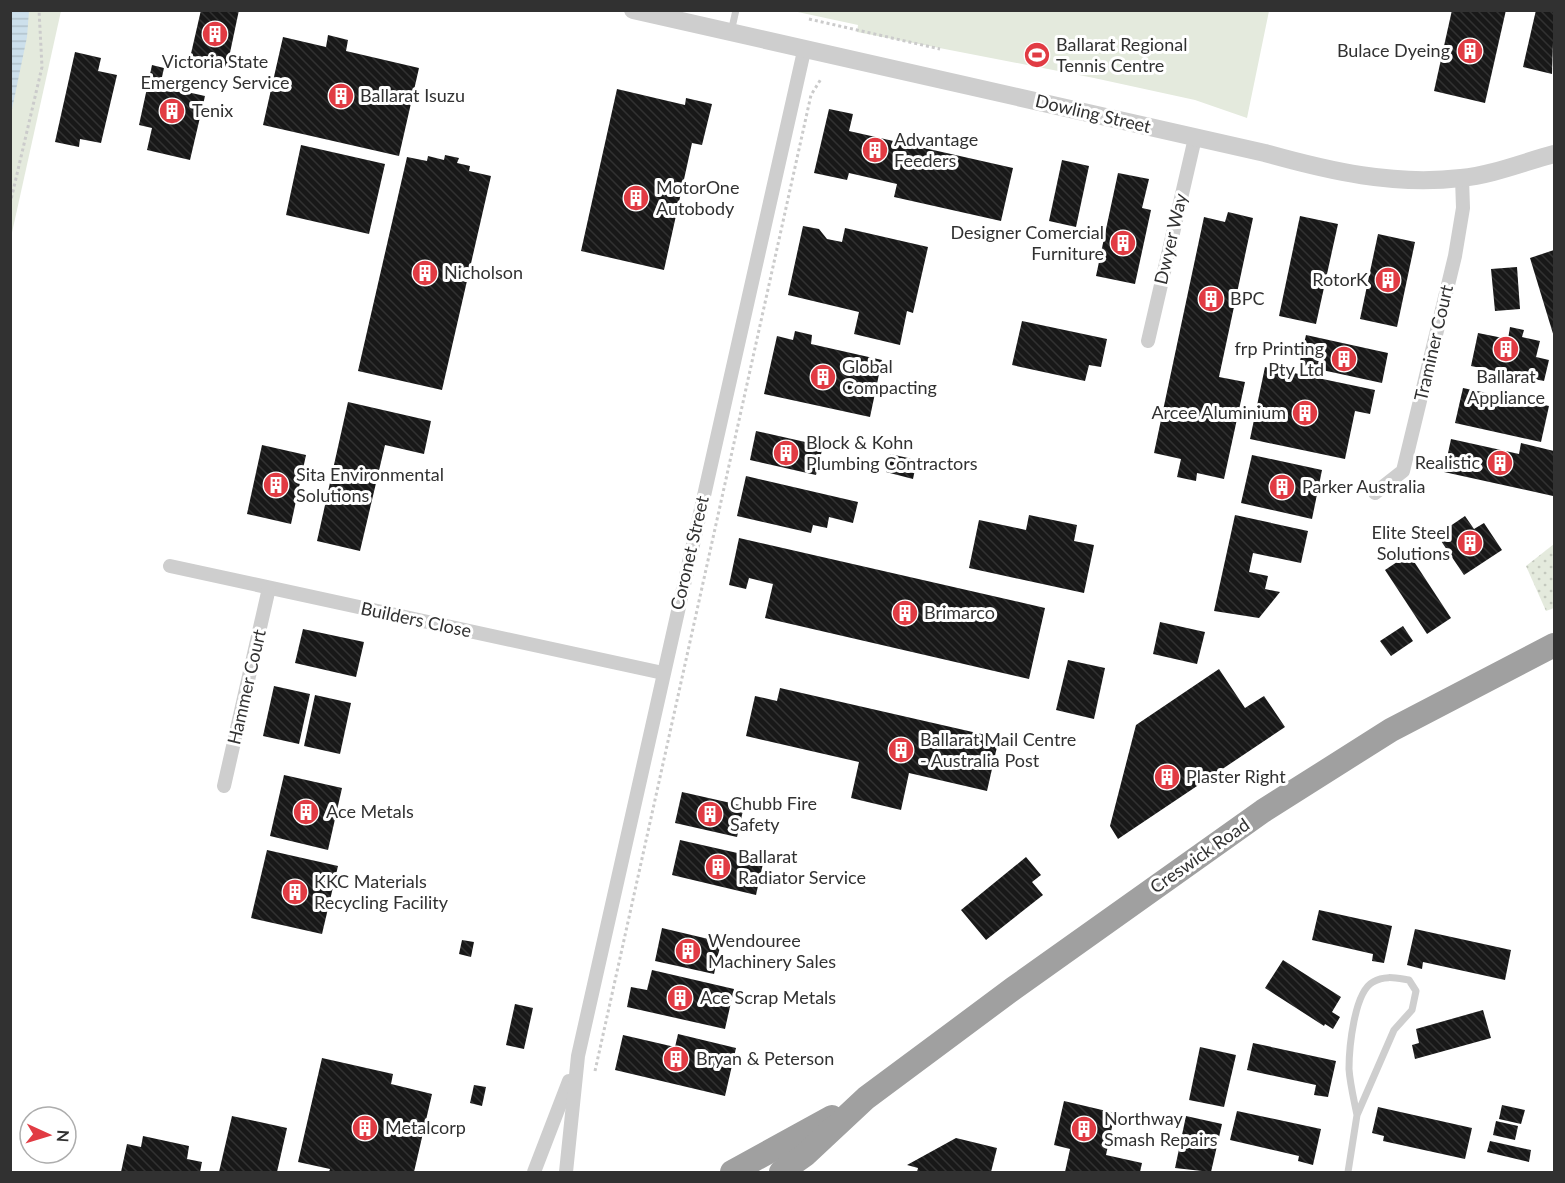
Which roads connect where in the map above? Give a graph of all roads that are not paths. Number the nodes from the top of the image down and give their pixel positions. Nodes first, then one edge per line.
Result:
1 (633, 10) edge
2 (736, 10) edge
3 (730, 35) junction
4 (804, 51) junction
5 (1195, 138) junction
6 (1554, 154) edge
7 (1462, 178) junction
8 (1148, 341) dead end
9 (1375, 493) dead end
10 (170, 566) dead end
11 (269, 588) junction
12 (1554, 645) edge
13 (663, 673) junction
14 (224, 786) dead end
15 (578, 1056) junction
16 (866, 1098) junction
17 (1357, 1114) junction
18 (534, 1173) edge
19 (566, 1173) edge
20 (732, 1173) edge
21 (781, 1173) edge
22 (1348, 1173) edge

1 - 3 street, Dowling Street
2 - 3 lane
3 - 4 street, Dowling Street
4 - 5 street, Dowling Street
4 - 13 street, Coronet Street
5 - 7 street, Dowling Street
5 - 8 street, Dwyer Way
6 - 7 street, Dowling Street
7 - 9 street, Traminer Court
10 - 11 street, Builders Close
11 - 13 street, Builders Close
11 - 14 street, Hammer Court
12 - 16 highway, Creswick Road
13 - 15 street, Coronet Street
15 - 18 street, Coronet Street
15 - 19 street, Coronet Street
16 - 20 highway, Creswick Road
16 - 21 highway, Creswick Road
17 - 17 lane
17 - 22 lane

